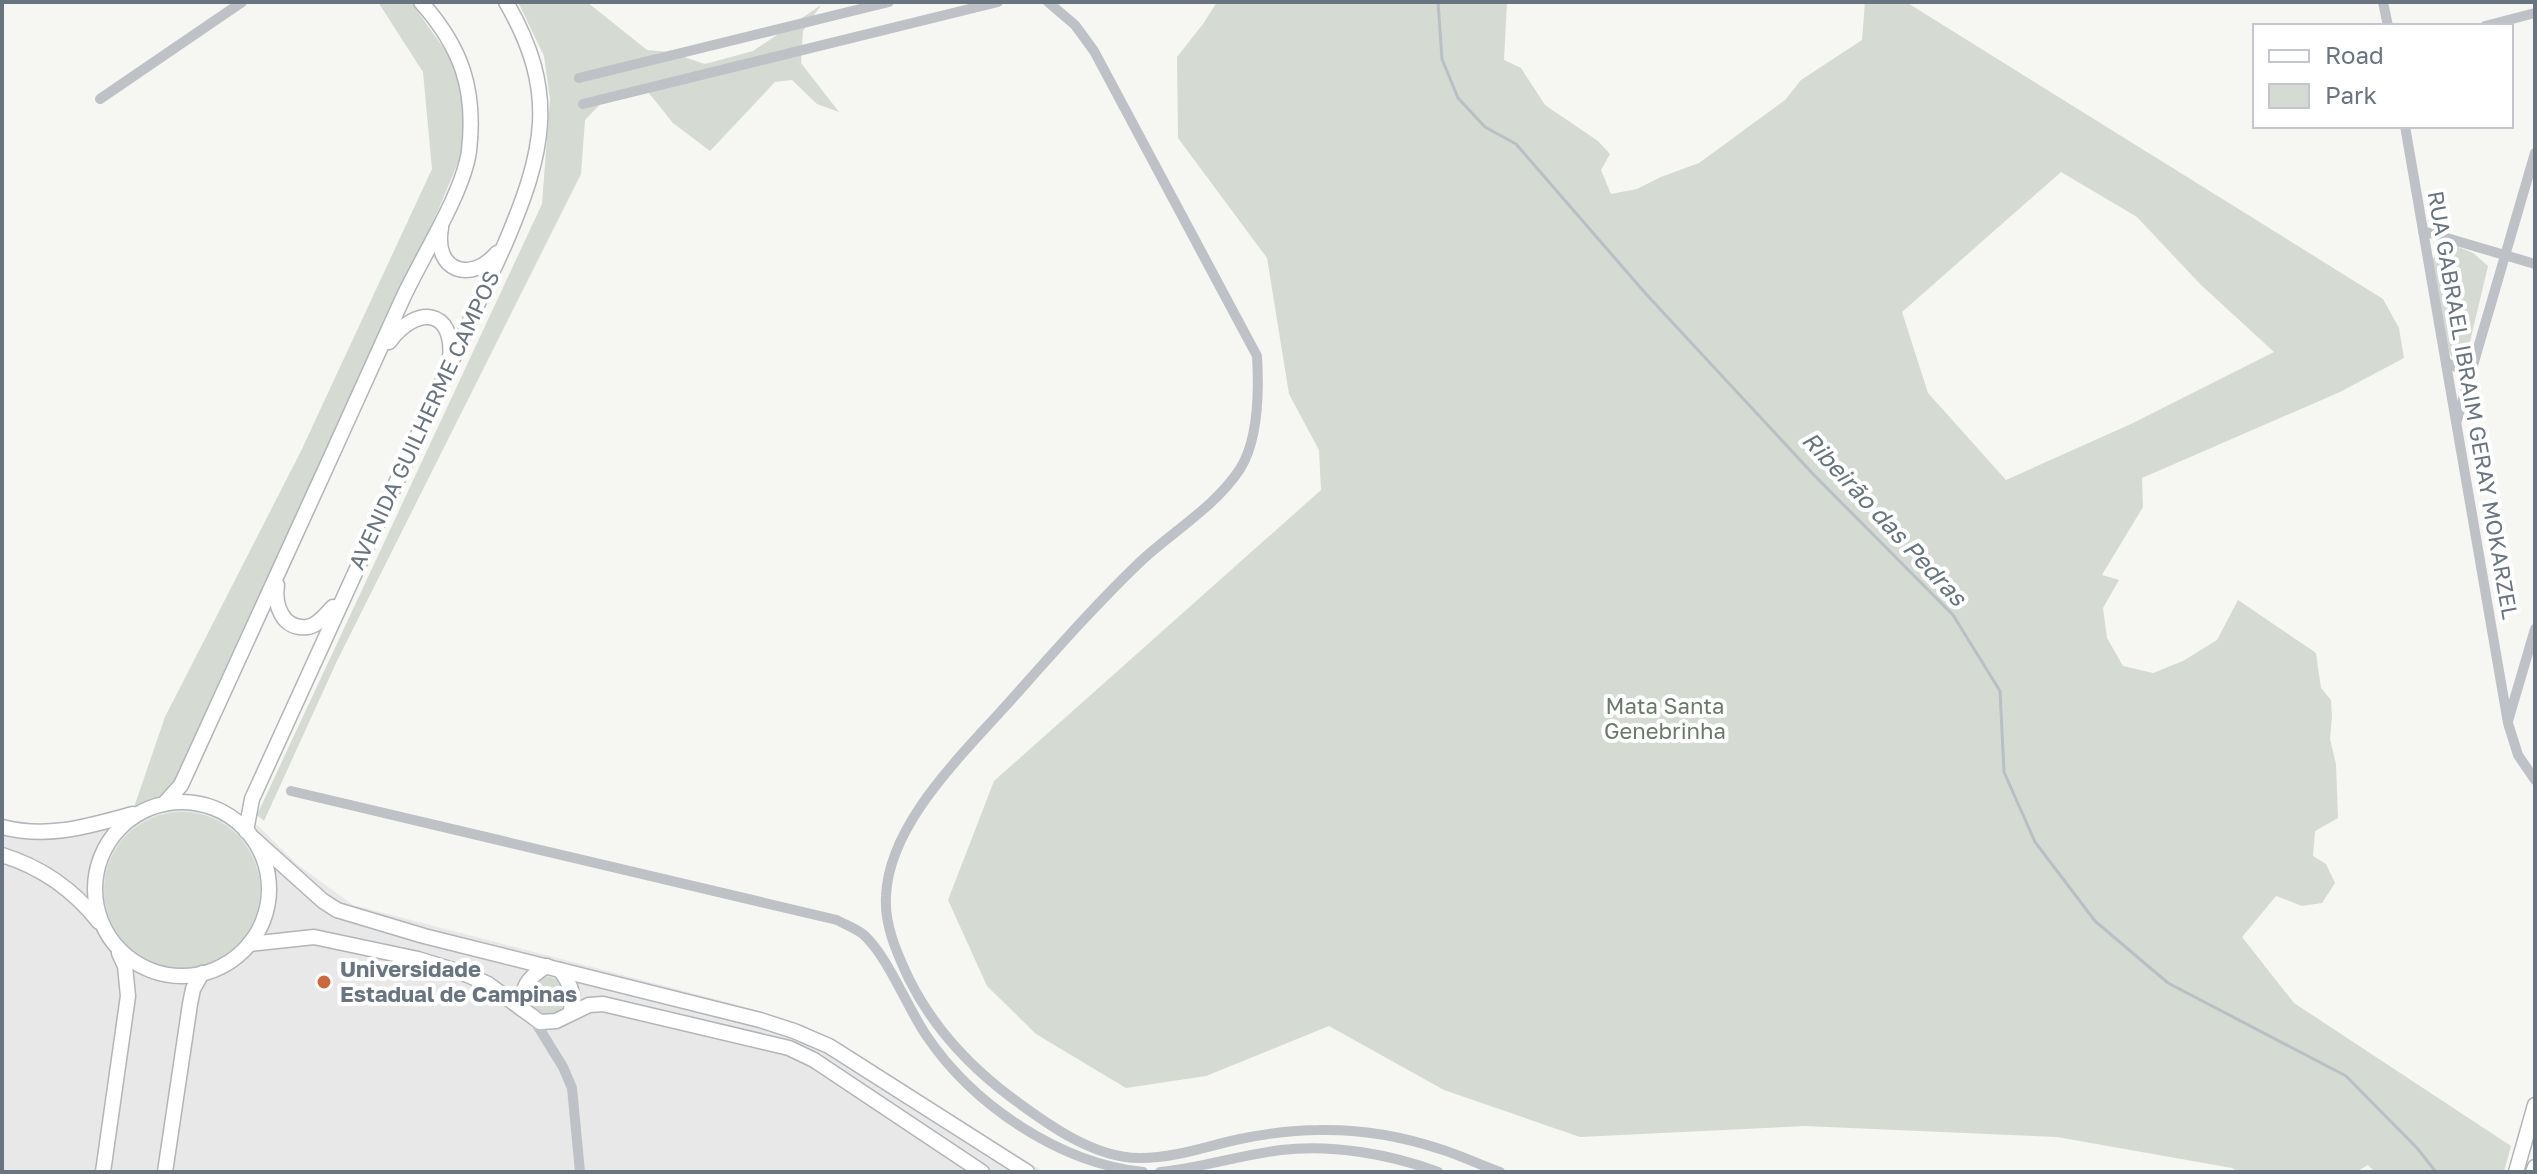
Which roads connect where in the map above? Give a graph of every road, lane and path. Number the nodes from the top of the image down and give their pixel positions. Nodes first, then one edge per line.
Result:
1 (242, 2) edge
2 (506, 2) edge
3 (889, 2) edge
4 (998, 2) edge
5 (1048, 2) edge
6 (2383, 2) edge
7 (985, 4) edge
8 (426, 6) edge
9 (2535, 13) edge
10 (2388, 24) edge
11 (2493, 24) edge
12 (579, 78) dead end
13 (100, 99) dead end
14 (583, 104) dead end
15 (2405, 128) edge
16 (2535, 153) edge
17 (443, 216) junction
18 (2423, 231) junction
19 (505, 244) junction
20 (2505, 255) junction
21 (2535, 264) edge
22 (2446, 363) junction
23 (2472, 367) junction
24 (442, 382) junction
25 (365, 383) junction
26 (2456, 423) junction
27 (280, 569) junction
28 (352, 577) junction
29 (2535, 629) edge
30 (2508, 723) junction
31 (2535, 780) edge
32 (291, 791) dead end
33 (165, 803) junction
34 (141, 812) junction
35 (2, 827) edge
36 (250, 835) junction
37 (2, 855) edge
38 (102, 926) junction
39 (249, 944) junction
40 (115, 946) junction
41 (554, 968) junction
42 (202, 973) junction
43 (528, 1014) junction
44 (570, 1014) junction
45 (2535, 1105) edge
46 (103, 1172) edge
47 (165, 1172) edge
48 (580, 1172) edge
49 (982, 1172) edge
50 (1027, 1172) edge
51 (1143, 1172) edge
52 (1160, 1172) edge
53 (1438, 1172) edge
54 (1500, 1172) edge
55 (2516, 1172) edge

1 - 13 street
2 - 19 main road, AVENIDA GUILHERME CAMPOS
3 - 12 street
4 - 7 street
5 - 54 street
6 - 10 street
7 - 14 street
8 - 17 main road
9 - 11 street
15 - 18 street, RUA GABRAEL IBRAIM GERAY MOKARZEL
16 - 20 street
17 - 19 main road
17 - 25 main road
18 - 20 street
18 - 22 street, RUA GABRAEL IBRAIM GERAY MOKARZEL
19 - 24 main road, AVENIDA GUILHERME CAMPOS
20 - 21 street
20 - 23 street
22 - 23 street
22 - 26 street, RUA GABRAEL IBRAIM GERAY MOKARZEL
23 - 26 street
24 - 25 main road
24 - 28 main road, AVENIDA GUILHERME CAMPOS
25 - 27 main road
26 - 30 street, RUA GABRAEL IBRAIM GERAY MOKARZEL
27 - 28 main road
27 - 33 main road
28 - 36 main road, AVENIDA GUILHERME CAMPOS
29 - 30 street
30 - 31 street, RUA GABRAEL IBRAIM GERAY MOKARZEL
32 - 51 street
33 - 34 main road
33 - 36 main road
34 - 35 main road
34 - 38 main road
36 - 39 main road
36 - 41 main road
37 - 38 main road
38 - 40 main road
39 - 42 main road
39 - 43 main road
40 - 42 main road
40 - 46 main road
41 - 43 main road
41 - 44 main road
41 - 50 main road
42 - 47 main road
43 - 44 main road
43 - 48 street
44 - 49 main road
45 - 55 main road
52 - 53 street

